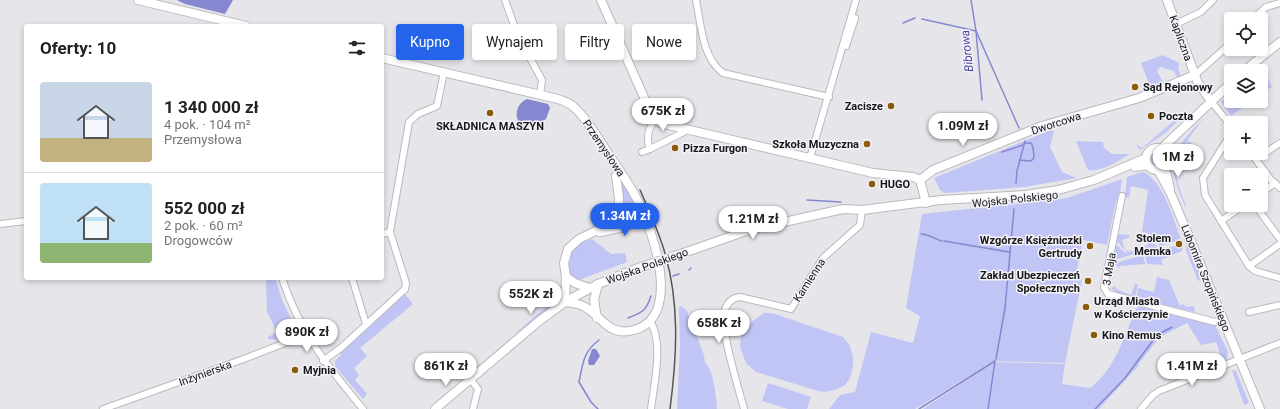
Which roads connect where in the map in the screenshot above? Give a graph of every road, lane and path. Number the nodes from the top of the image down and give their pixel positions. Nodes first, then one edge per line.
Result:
1 (138, 0) edge
2 (506, 0) edge
3 (601, 0) edge
4 (696, 0) edge
5 (856, 0) edge
6 (861, 0) edge
7 (1167, 0) edge
8 (1213, 0) edge
9 (1280, 3) edge
10 (1261, 12) edge
11 (217, 22) edge
12 (232, 24) edge
13 (1176, 24) junction
14 (1280, 42) edge
15 (1224, 51) edge
16 (384, 58) edge
17 (1253, 64) edge
18 (444, 72) junction
19 (1195, 75) junction
20 (834, 79) junction
21 (1224, 89) edge
22 (540, 95) junction
23 (829, 97) junction
24 (1211, 101) junction
25 (1224, 117) edge
26 (656, 120) junction
27 (685, 129) junction
28 (1280, 143) edge
29 (1224, 145) edge
30 (650, 149) junction
31 (1163, 151) junction
32 (1268, 151) edge
33 (642, 152) dead end
34 (810, 158) junction
35 (1257, 160) edge
36 (1147, 161) junction
37 (1161, 169) junction
38 (620, 171) junction
39 (920, 180) junction
40 (1278, 185) edge
41 (1268, 190) edge
42 (1122, 196) dead end
43 (926, 203) junction
44 (862, 210) junction
45 (1234, 212) edge
46 (1260, 212) edge
47 (644, 214) junction
48 (618, 220) junction
49 (24, 221) edge
50 (1221, 221) junction
51 (0, 224) edge
52 (390, 232) junction
53 (384, 234) edge
54 (592, 234) junction
55 (1280, 239) edge
56 (1280, 244) edge
57 (1249, 266) junction
58 (566, 277) junction
59 (1280, 278) edge
60 (283, 280) edge
61 (353, 280) edge
62 (598, 284) junction
63 (589, 288) junction
64 (564, 302) junction
65 (1280, 305) edge
66 (1249, 312) dead end
67 (597, 318) junction
68 (1223, 319) junction
69 (650, 321) junction
70 (366, 324) junction
71 (305, 333) junction
72 (1280, 343) edge
73 (1239, 359) junction
74 (323, 361) junction
75 (470, 379) junction
76 (103, 409) edge
77 (363, 409) edge
78 (435, 409) edge
79 (473, 409) edge
80 (651, 409) edge
81 (744, 409) edge
82 (1141, 409) edge
83 (1260, 409) edge

1 - 11 main road
2 - 22 street
3 - 26 main road
4 - 23 street
5 - 20 street
6 - 20 street
7 - 13 main road, Kapliczna
8 - 13 street
9 - 10 street
11 - 12 main road
13 - 19 main road, Kapliczna
14 - 17 main road
15 - 19 street
16 - 18 main road, Przemysłowa
18 - 22 main road, Przemysłowa
18 - 52 street
19 - 24 main road, Kapliczna
19 - 39 main road, Dworcowa
20 - 23 street
21 - 24 main road
22 - 38 main road, Przemysłowa
23 - 34 street
24 - 25 street
24 - 31 main road
26 - 27 main road
26 - 30 street
27 - 30 street
27 - 34 main road
28 - 32 street
29 - 50 street
30 - 33 street
31 - 36 main road
31 - 37 main road
34 - 39 main road
35 - 40 street
36 - 37 main road
36 - 43 main road, Wojska Polskiego
37 - 68 main road, Lubomira Szopińskiego
38 - 47 main road, Przemysłowa
38 - 48 main road
39 - 43 main road
40 - 41 street
42 - 68 street, 3 Maja
43 - 44 main road, Wojska Polskiego
44 - 62 main road, Wojska Polskiego, bridge
44 - 81 street, Kamienna
45 - 50 street
46 - 55 street
47 - 48 main road
47 - 54 main road
47 - 69 main road, Przemysłowa
48 - 54 main road
49 - 51 street
50 - 57 street
52 - 53 street
52 - 70 street
54 - 58 main road
56 - 57 street
57 - 59 street
58 - 63 main road
58 - 64 main road
60 - 71 street
61 - 70 street
62 - 63 main road, Wojska Polskiego
62 - 67 main road
63 - 64 main road, Wojska Polskiego
64 - 67 main road
64 - 75 main road, Wojska Polskiego
65 - 66 street
67 - 69 main road
68 - 73 main road, Lubomira Szopińskiego
69 - 80 street
70 - 74 street
71 - 74 street
71 - 76 street, Inżynierska
72 - 73 street
73 - 82 street
73 - 83 main road, Lubomira Szopińskiego
74 - 77 street
75 - 78 main road, Wojska Polskiego
75 - 79 street

